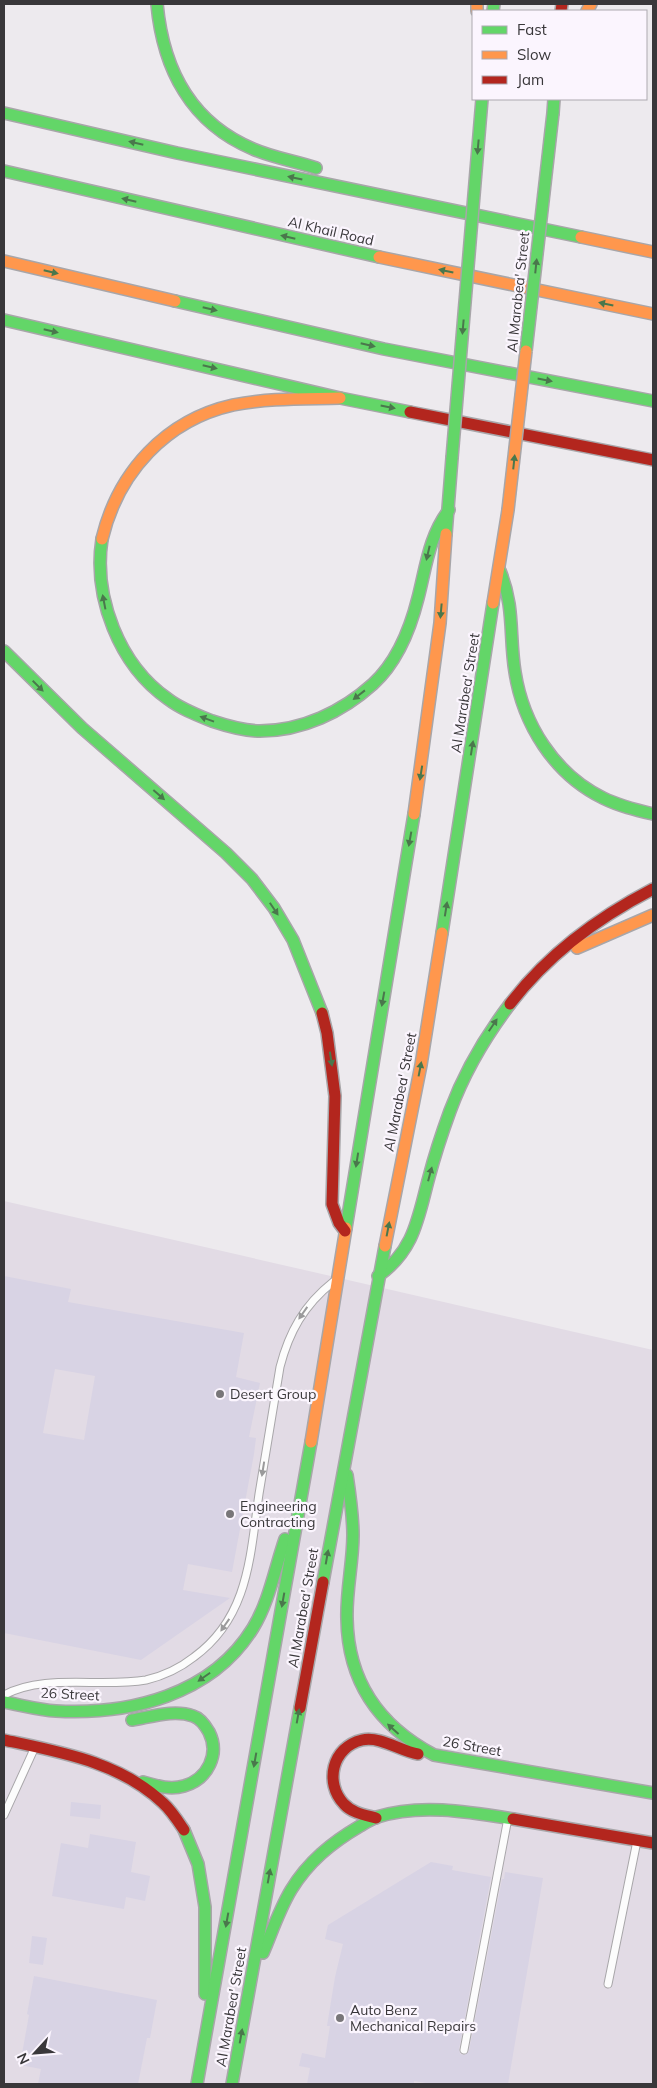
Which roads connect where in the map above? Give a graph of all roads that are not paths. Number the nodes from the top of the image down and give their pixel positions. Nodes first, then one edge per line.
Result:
1 (157, 4) edge
2 (482, 100) edge
3 (554, 100) edge
4 (4, 113) edge
5 (4, 171) edge
6 (342, 188) junction
7 (653, 252) edge
8 (4, 261) edge
9 (653, 314) edge
10 (4, 320) edge
11 (340, 398) junction
12 (653, 401) edge
13 (653, 460) edge
14 (449, 510) junction
15 (500, 571) junction
16 (4, 652) edge
17 (653, 814) edge
18 (653, 889) edge
19 (653, 915) edge
20 (550, 959) junction
21 (345, 1231) junction
22 (378, 1276) junction
23 (337, 1279) junction
24 (345, 1461) junction
25 (304, 1483) junction
26 (4, 1695) edge
27 (4, 1702) edge
28 (54, 1711) junction
29 (122, 1721) dead end
30 (108, 1722) dead end
31 (4, 1740) edge
32 (35, 1746) junction
33 (434, 1755) junction
34 (139, 1782) junction
35 (653, 1793) edge
36 (4, 1816) edge
37 (376, 1818) junction
38 (508, 1818) junction
39 (638, 1840) junction
40 (653, 1843) edge
41 (251, 1980) junction
42 (608, 1984) dead end
43 (205, 2045) junction
44 (464, 2050) dead end
45 (197, 2084) edge
46 (232, 2084) edge

1 - 6 main road
2 -> 14 main road, Al Marabea' Street, bridge
15 -> 3 main road, Al Marabea' Street, bridge
6 -> 4 main road
9 -> 5 main road, Al Khail Road
6 - 7 main road
8 -> 12 main road
10 -> 11 main road
11 -> 13 main road
14 -> 11 main road
14 -> 21 main road, Al Marabea' Street
15 - 17 main road
22 -> 15 main road, Al Marabea' Street
16 -> 21 main road
18 - 20 main road
19 - 20 main road
22 -> 20 main road
21 - 23 main road, Al Marabea' Street
22 - 24 main road, Al Marabea' Street
23 - 25 main road, Al Marabea' Street
23 -> 26 lane
33 -> 24 main road, 26 Street
41 -> 24 main road, Al Marabea' Street
25 -> 28 main road, 26 Street
25 -> 43 main road, Al Marabea' Street
27 - 28 main road, 26 Street
28 - 30 main road
29 - 34 main road
31 - 32 main road
32 - 34 main road
32 - 36 lane
33 - 35 main road, 26 Street
33 - 37 main road
34 - 43 main road
37 - 38 main road
37 - 41 main road
38 - 39 main road
38 - 44 lane
39 - 40 main road
39 - 42 lane
46 -> 41 main road, Al Marabea' Street
43 - 45 main road, Al Marabea' Street

